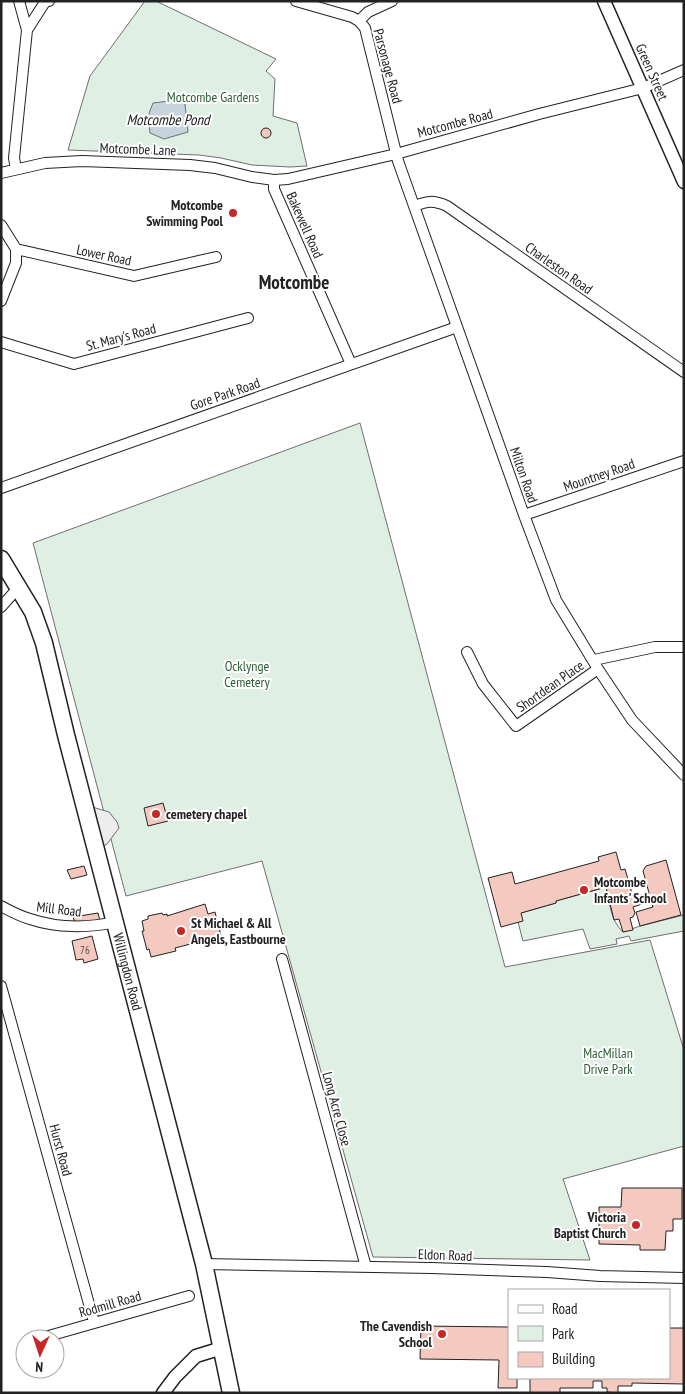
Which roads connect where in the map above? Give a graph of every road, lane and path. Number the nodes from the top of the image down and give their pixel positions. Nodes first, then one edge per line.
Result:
1 (20, 1) edge
2 (296, 1) edge
3 (392, 1) edge
4 (604, 1) edge
5 (44, 2) edge
6 (360, 21) junction
7 (27, 30) junction
8 (684, 70) edge
9 (643, 88) junction
10 (396, 154) junction
11 (16, 169) junction
12 (1, 173) edge
13 (274, 180) junction
14 (684, 182) edge
15 (414, 206) junction
16 (1, 225) edge
17 (16, 249) junction
18 (216, 258) dead end
19 (1, 301) edge
20 (248, 318) dead end
21 (457, 327) junction
22 (1, 342) edge
23 (351, 364) junction
24 (684, 372) edge
25 (684, 461) edge
26 (1, 488) edge
27 (524, 515) junction
28 (1, 559) edge
29 (18, 588) junction
30 (1, 607) edge
31 (684, 646) edge
32 (467, 652) dead end
33 (596, 665) junction
34 (684, 775) edge
35 (1, 906) edge
36 (115, 922) junction
37 (282, 959) dead end
38 (1, 986) edge
39 (204, 1264) junction
40 (366, 1267) junction
41 (684, 1278) edge
42 (189, 1296) dead end
43 (94, 1322) junction
44 (65, 1331) edge
45 (222, 1348) junction
46 (163, 1393) edge
47 (231, 1393) edge

1 - 7 street
2 - 6 street, Parsonage Road
3 - 6 street
4 - 9 street, Green Street
5 - 7 street
6 - 10 street, Parsonage Road
7 - 11 street
8 - 9 street, Motcombe Road
9 - 10 street, Motcombe Road
9 - 14 street, Green Street
10 - 13 street, Motcombe Road
10 - 15 street, Milton Road
11 - 12 street, Motcombe Lane
11 - 13 street, Motcombe Lane
13 - 23 street, Bakewell Road
15 - 21 street, Milton Road
15 - 24 street, Charleston Road
16 - 17 street
17 - 18 street, Lower Road
17 - 19 street
20 - 22 street, St. Mary's Road
21 - 23 street, Gore Park Road
21 - 27 street, Milton Road
23 - 26 street, Gore Park Road
25 - 27 street, Mountney Road
27 - 33 street, Milton Road
28 - 29 main road, Willingdon Road
29 - 30 street
29 - 36 main road, Willingdon Road
31 - 33 street
32 - 33 street, Shortdean Place
33 - 34 street, Milton Road
35 - 36 street, Mill Road
36 - 39 main road, Willingdon Road
37 - 40 street, Long Acre Close
38 - 43 street, Hurst Road
39 - 40 street, Eldon Road
39 - 45 main road, Willingdon Road
40 - 41 street, Eldon Road
42 - 43 street, Rodmill Road
43 - 44 street, Rodmill Road
45 - 46 street
45 - 47 main road, Willingdon Road

